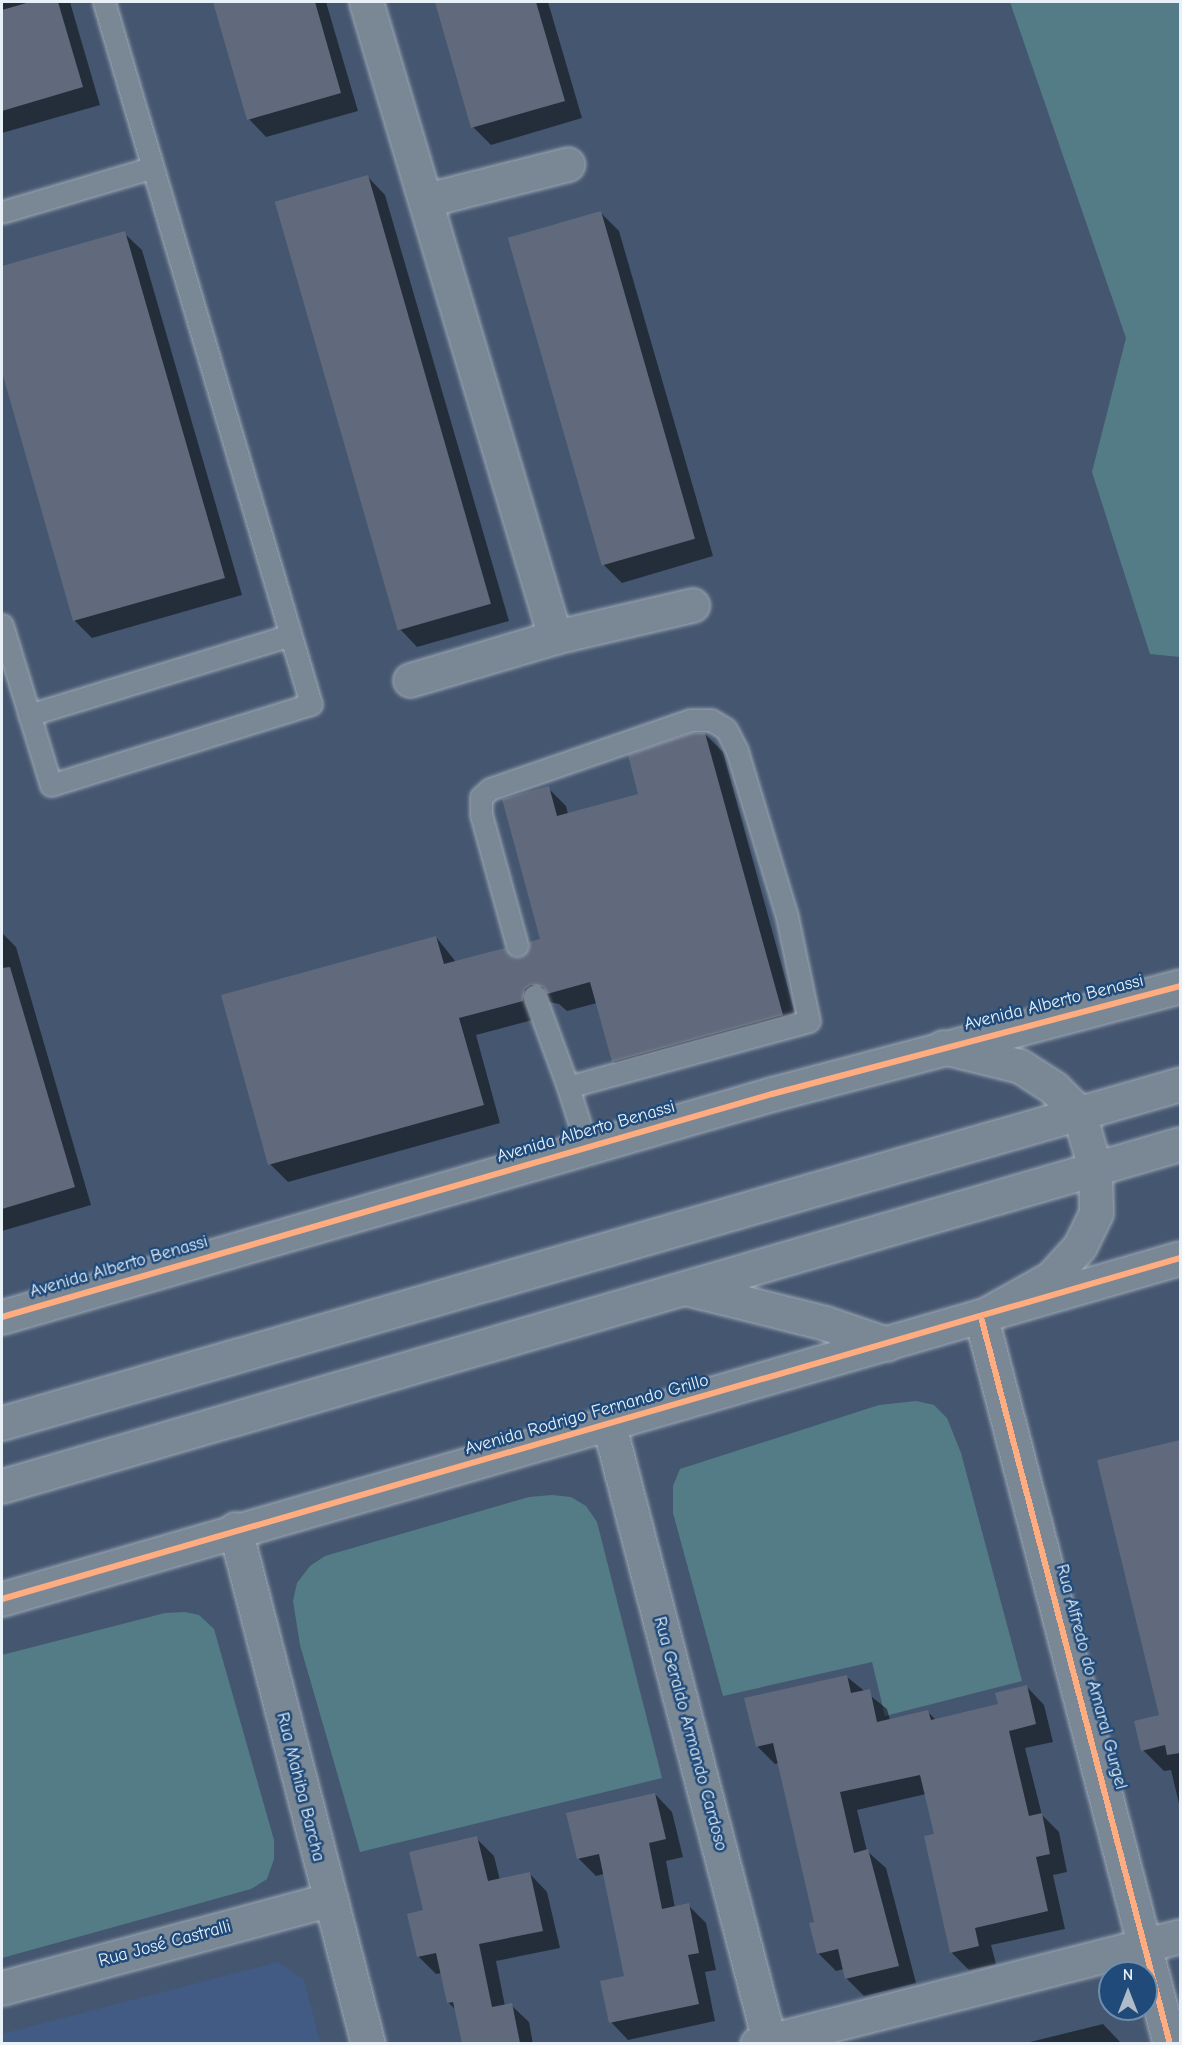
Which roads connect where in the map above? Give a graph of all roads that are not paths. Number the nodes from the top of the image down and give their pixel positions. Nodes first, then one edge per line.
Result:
1 (104, 2) edge
2 (366, 2) edge
3 (568, 164) dead end
4 (151, 168) junction
5 (426, 200) junction
6 (2, 212) edge
7 (692, 605) dead end
8 (2, 625) edge
9 (290, 635) junction
10 (555, 637) junction
11 (410, 680) dead end
12 (29, 715) junction
13 (517, 945) dead end
14 (1180, 986) edge
15 (536, 997) dead end
16 (943, 1047) junction
17 (1180, 1084) edge
18 (568, 1086) junction
19 (1078, 1113) junction
20 (1180, 1144) edge
21 (587, 1147) junction
22 (1095, 1168) junction
23 (1180, 1258) edge
24 (688, 1288) junction
25 (2, 1317) edge
26 (981, 1317) junction
27 (887, 1344) junction
28 (2, 1424) edge
29 (609, 1425) junction
30 (2, 1486) edge
31 (235, 1529) junction
32 (2, 1599) edge
33 (329, 1900) junction
34 (1180, 1936) edge
35 (1145, 1944) junction
36 (2, 1988) edge
37 (766, 2042) edge
38 (368, 2043) edge
39 (1170, 2043) edge

1 - 4 lane
2 - 5 street
3 - 5 street
4 - 6 lane
4 - 9 lane
5 - 10 street
7 - 10 street
8 - 12 lane
9 - 12 lane
9 - 12 lane
10 - 11 street
13 - 18 lane
14 - 16 street, Avenida Alberto Benassi
15 - 18 lane
16 - 19 street
16 - 21 street, Avenida Alberto Benassi
17 - 19 street
18 - 21 lane
19 - 22 street
19 - 28 street
20 - 22 street
21 - 25 street, Avenida Alberto Benassi
22 - 24 street
22 - 26 street
23 - 26 street, Avenida Rodrigo Fernando Grillo
24 - 27 street
24 - 30 street
26 - 27 street, Avenida Rodrigo Fernando Grillo
26 - 35 street, Rua Alfredo do Amaral Gurgel
27 - 29 street, Avenida Rodrigo Fernando Grillo
29 - 31 street, Avenida Rodrigo Fernando Grillo
29 - 37 street, Rua Geraldo Armando Cardoso
31 - 32 street, Avenida Rodrigo Fernando Grillo
31 - 33 street, Rua Mahiba Barcha
33 - 36 street, Rua José Castralli
33 - 38 street, Rua Mahiba Barcha
34 - 35 street
35 - 37 street
35 - 39 street, Rua Alfredo do Amaral Gurgel

